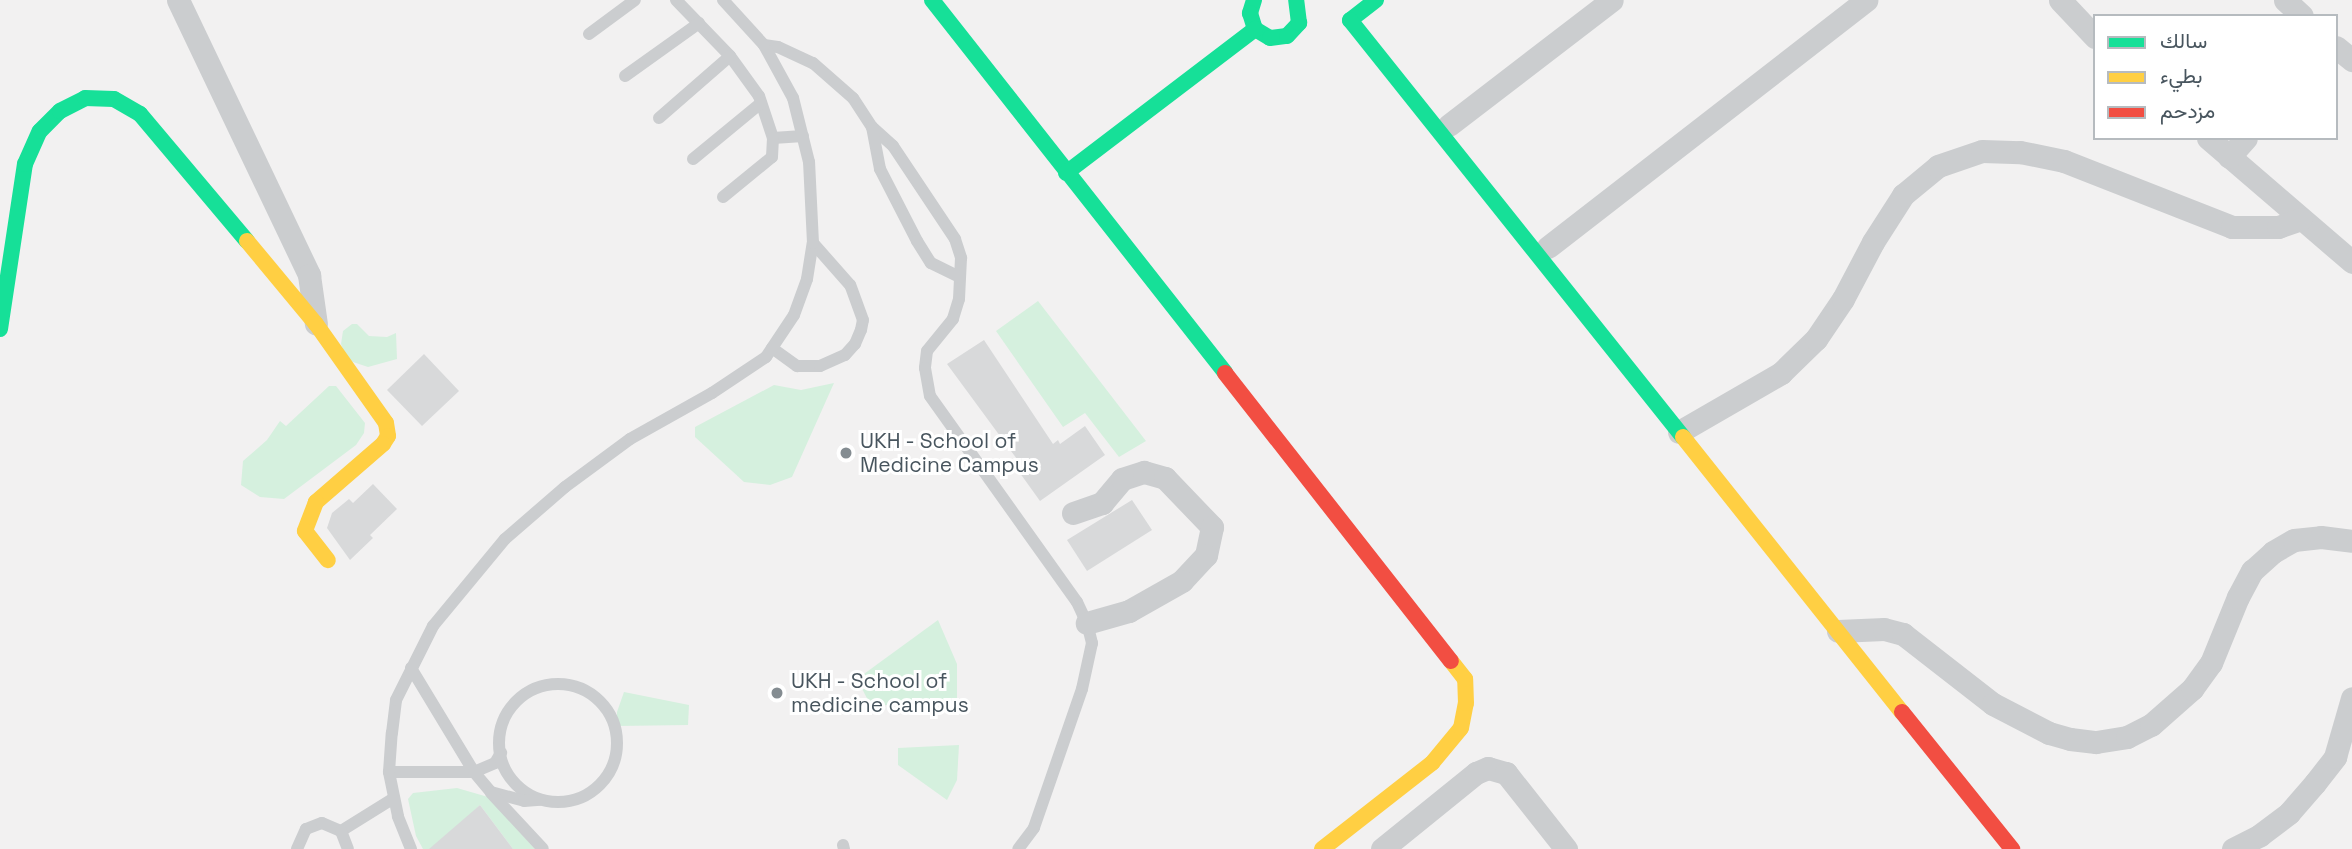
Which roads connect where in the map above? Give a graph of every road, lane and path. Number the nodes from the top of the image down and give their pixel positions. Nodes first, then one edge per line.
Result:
1 (178, 0) edge
2 (635, 0) edge
3 (676, 0) edge
4 (723, 0) edge
5 (932, 0) edge
6 (1376, 0) edge
7 (1612, 0) edge
8 (1867, 0) edge
9 (2060, 0) edge
10 (2285, 0) edge
11 (1249, 4) edge
12 (1302, 7) edge
13 (2300, 14) edge
14 (699, 23) junction
15 (1255, 29) junction
16 (589, 34) dead end
17 (2093, 35) edge
18 (765, 45) junction
19 (2338, 49) edge
20 (730, 56) junction
21 (2352, 60) edge
22 (625, 76) dead end
23 (761, 103) junction
24 (659, 118) dead end
25 (1449, 125) dead end
26 (872, 127) junction
27 (803, 136) junction
28 (773, 138) junction
29 (2210, 140) edge
30 (2244, 140) edge
31 (2230, 157) junction
32 (693, 159) dead end
33 (1066, 173) junction
34 (723, 197) dead end
35 (2301, 219) junction
36 (813, 243) junction
37 (1548, 247) dead end
38 (2352, 262) edge
39 (960, 277) junction
40 (316, 324) junction
41 (0, 329) edge
42 (772, 348) junction
43 (1679, 432) junction
44 (1073, 513) dead end
45 (2352, 541) edge
46 (328, 560) dead end
47 (1087, 623) junction
48 (1838, 631) junction
49 (411, 668) junction
50 (2352, 698) edge
51 (501, 753) junction
52 (2343, 764) edge
53 (389, 772) junction
54 (474, 772) junction
55 (491, 792) junction
56 (394, 798) junction
57 (544, 800) junction
58 (341, 831) junction
59 (297, 849) edge
60 (348, 849) edge
61 (411, 849) edge
62 (543, 849) edge
63 (1018, 849) edge
64 (1322, 849) edge
65 (1382, 849) edge
66 (1566, 849) edge
67 (2012, 849) edge
68 (2233, 849) edge

1 - 40 street
2 - 16 lane
3 - 14 lane
4 - 18 lane
5 - 33 street
6 - 43 street
7 - 25 street
8 - 37 street
9 - 17 street
10 - 13 street
11 - 15 street
12 - 15 street
14 - 20 lane
14 - 22 lane
15 - 33 street
18 - 26 lane
18 - 27 lane
19 - 21 street
20 - 23 lane
20 - 24 lane
23 - 28 lane
23 - 32 lane
26 - 39 lane
26 - 39 lane
27 - 28 lane
27 - 36 lane
28 - 34 lane
29 - 31 street
30 - 31 street
31 - 35 street
33 - 64 street
35 - 38 street
35 - 43 street
36 - 42 lane
36 - 42 lane
39 - 47 lane
40 - 41 street
40 - 46 street
42 - 49 lane
43 - 48 street
44 - 47 street
45 - 48 street
47 - 63 lane
48 - 67 street
49 - 53 lane
49 - 54 lane
50 - 52 street
51 - 54 lane
51 - 57 lane
51 - 57 lane
52 - 68 street
53 - 54 lane
53 - 56 lane
54 - 55 lane
55 - 57 lane
55 - 62 lane
56 - 58 lane
56 - 61 lane
58 - 59 lane
58 - 60 lane
65 - 66 street

